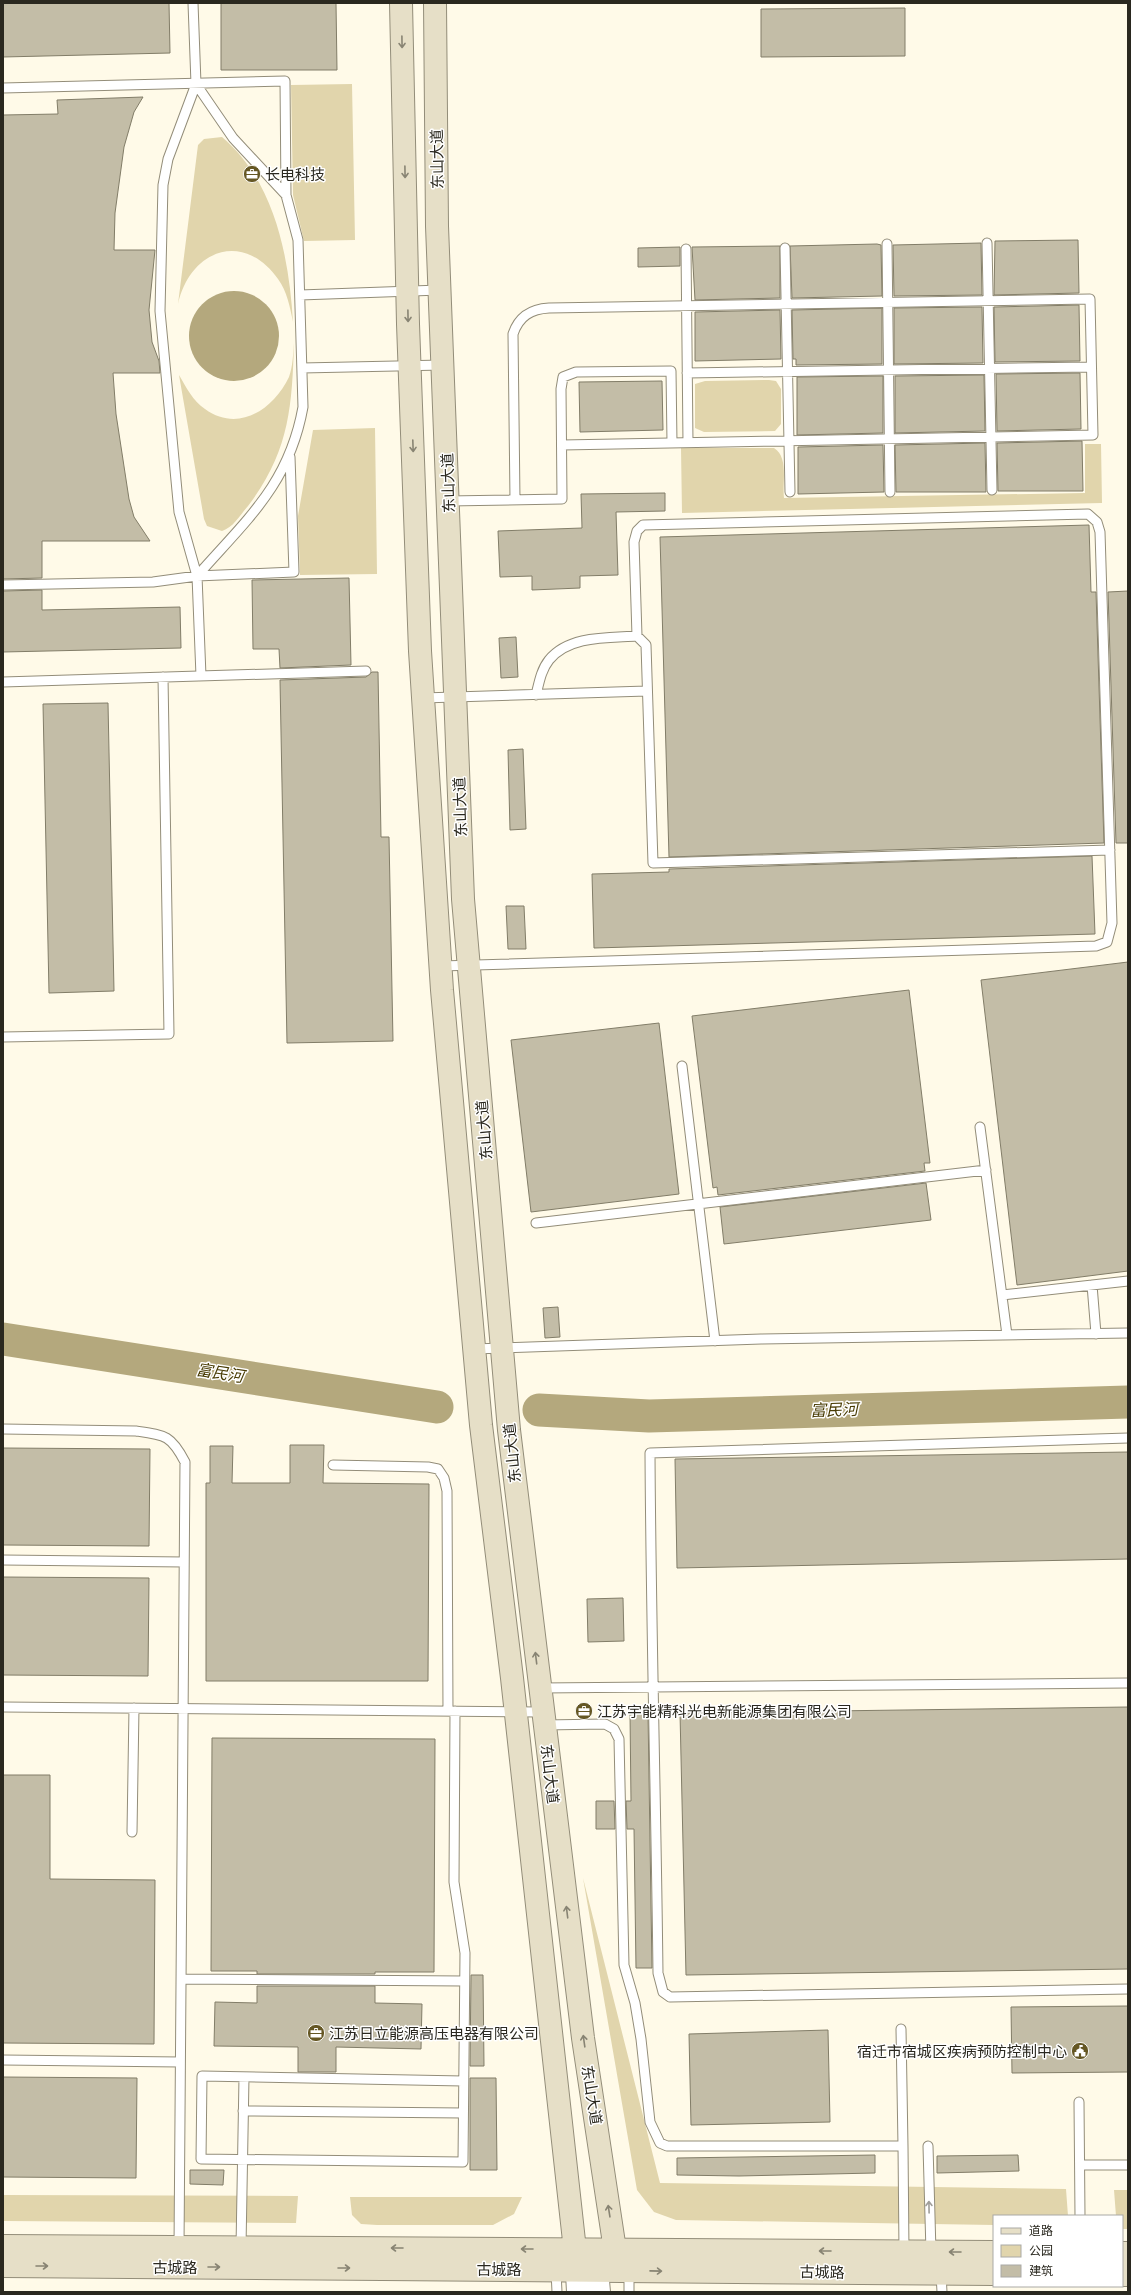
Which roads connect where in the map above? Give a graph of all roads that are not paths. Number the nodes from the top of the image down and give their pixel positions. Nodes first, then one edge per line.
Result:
1 (193, 3) edge
2 (401, 3) edge
3 (435, 3) edge
4 (196, 84) junction
5 (3, 88) edge
6 (286, 195) junction
7 (987, 243) dead end
8 (887, 244) dead end
9 (785, 248) dead end
10 (686, 249) dead end
11 (440, 290) junction
12 (408, 291) junction
13 (300, 295) junction
14 (988, 300) junction
15 (888, 302) junction
16 (787, 304) junction
17 (686, 306) junction
18 (443, 365) junction
19 (410, 366) junction
20 (1091, 367) junction
21 (302, 368) junction
22 (989, 368) junction
23 (888, 370) junction
24 (788, 372) junction
25 (687, 373) junction
26 (990, 437) junction
27 (889, 439) junction
28 (789, 441) junction
29 (688, 442) junction
30 (672, 443) junction
31 (562, 445) junction
32 (290, 457) junction
33 (992, 490) dead end
34 (790, 492) dead end
35 (890, 492) dead end
36 (515, 500) junction
37 (448, 501) junction
38 (197, 576) junction
39 (3, 585) edge
40 (637, 636) junction
41 (366, 671) dead end
42 (201, 676) junction
43 (163, 677) junction
44 (3, 682) edge
45 (647, 691) junction
46 (536, 695) junction
47 (456, 697) junction
48 (423, 698) junction
49 (1110, 850) junction
50 (469, 964) junction
51 (441, 966) junction
52 (3, 1037) edge
53 (682, 1066) dead end
54 (980, 1127) dead end
55 (986, 1170) junction
56 (699, 1203) junction
57 (536, 1223) dead end
58 (1128, 1281) edge
59 (1092, 1285) junction
60 (1002, 1295) junction
61 (1128, 1333) edge
62 (1096, 1334) junction
63 (1007, 1335) junction
64 (715, 1341) junction
65 (501, 1348) junction
66 (474, 1349) junction
67 (3, 1429) edge
68 (1128, 1438) edge
69 (334, 1465) dead end
70 (3, 1560) edge
71 (184, 1562) junction
72 (1128, 1684) edge
73 (652, 1687) junction
74 (539, 1688) junction
75 (3, 1707) edge
76 (134, 1708) junction
77 (183, 1708) junction
78 (451, 1711) junction
79 (515, 1712) junction
80 (543, 1718) junction
81 (132, 1832) dead end
82 (181, 1979) junction
83 (464, 1981) junction
84 (1128, 1989) edge
85 (901, 2029) dead end
86 (3, 2060) edge
87 (180, 2062) junction
88 (244, 2077) junction
89 (463, 2081) junction
90 (1079, 2102) dead end
91 (243, 2111) junction
92 (463, 2113) junction
93 (903, 2146) junction
94 (928, 2146) dead end
95 (242, 2159) junction
96 (1080, 2165) junction
97 (1128, 2165) edge
98 (1080, 2215) edge
99 (3, 2246) edge
100 (993, 2252) edge
101 (179, 2257) junction
102 (241, 2258) junction
103 (626, 2258) junction
104 (567, 2261) junction
105 (905, 2262) junction
106 (3, 2266) edge
107 (934, 2269) edge
108 (993, 2274) edge
109 (557, 2292) edge
110 (578, 2292) edge
111 (599, 2292) edge
112 (629, 2292) edge

1 - 4 lane
2 -> 12 main road, 东山大道
3 - 11 main road, 东山大道
4 - 5 lane
4 - 6 lane
4 - 6 lane
4 - 38 lane
6 - 13 lane
7 - 14 lane
8 - 15 lane
9 - 16 lane
10 - 17 lane
11 - 12 lane
11 - 18 main road, 东山大道
12 - 13 lane
12 -> 19 main road, 东山大道
13 - 21 lane
14 - 15 lane
14 - 20 lane
14 - 22 lane
15 - 16 lane
15 - 23 lane
16 - 17 lane
16 - 24 lane
17 - 25 lane
17 - 36 lane
18 - 19 lane
18 - 37 main road, 东山大道
19 - 21 lane
19 -> 48 main road, 东山大道
20 - 22 lane
20 - 26 lane
21 - 32 lane
22 - 23 lane
22 - 26 lane
23 - 24 lane
23 - 27 lane
24 - 25 lane
24 - 28 lane
25 - 29 lane
26 - 27 lane
26 - 33 lane
27 - 28 lane
27 - 35 lane
28 - 29 lane
28 - 34 lane
29 - 30 lane
30 - 31 lane
30 - 31 lane
31 - 36 lane
32 - 38 lane
32 - 38 lane
36 - 37 lane
37 - 47 main road, 东山大道
38 - 39 lane
38 - 42 lane
40 - 45 lane
40 - 46 lane
40 - 49 lane
41 - 42 lane
42 - 43 lane
43 - 44 lane
43 - 52 lane
45 - 46 lane
45 - 49 lane
46 - 47 lane
47 - 48 lane
47 - 50 main road, 东山大道
48 - 51 main road, 东山大道
49 - 50 lane
50 - 51 lane
50 - 65 main road, 东山大道
51 - 66 main road, 东山大道
53 - 56 lane
54 - 55 lane
55 - 56 lane
55 - 60 lane
56 - 57 lane
56 - 64 lane
58 - 59 lane
59 - 60 lane
59 - 62 lane
60 - 63 lane
61 - 62 lane
62 - 63 lane
63 - 64 lane
64 - 65 lane
65 - 66 lane
74 -> 65 main road, 东山大道
66 - 79 main road, 东山大道
67 - 71 lane
68 - 73 lane
69 - 78 lane
70 - 71 lane
71 - 77 lane
72 - 73 lane
73 - 74 lane
73 - 84 lane
74 - 80 main road, 东山大道
75 - 76 lane
76 - 77 lane
76 - 81 lane
77 - 78 lane
77 - 82 lane
78 - 79 lane
78 - 83 lane
79 - 80 lane
79 - 104 main road, 东山大道
80 - 93 lane
103 -> 80 main road, 东山大道
82 - 83 lane
82 - 87 lane
83 - 89 lane
85 - 93 lane
86 - 87 lane
87 - 101 lane
88 - 89 lane
88 - 91 lane
88 - 95 lane
89 - 92 lane
90 - 96 lane
91 - 92 lane
91 - 95 lane
92 - 95 lane
93 - 105 lane
107 -> 94 lane
95 - 102 lane
96 - 97 lane
96 - 98 lane
99 - 101 main road, 古城路
100 -> 107 main road, 古城路
101 - 102 main road, 古城路
106 -> 101 main road, 古城路
102 - 104 main road, 古城路
103 - 104 main road, 古城路
103 - 104 street
103 - 105 main road, 古城路
103 - 112 lane
104 - 109 lane
104 - 110 street
104 - 111 street
105 - 107 main road, 古城路
107 - 108 main road, 古城路

